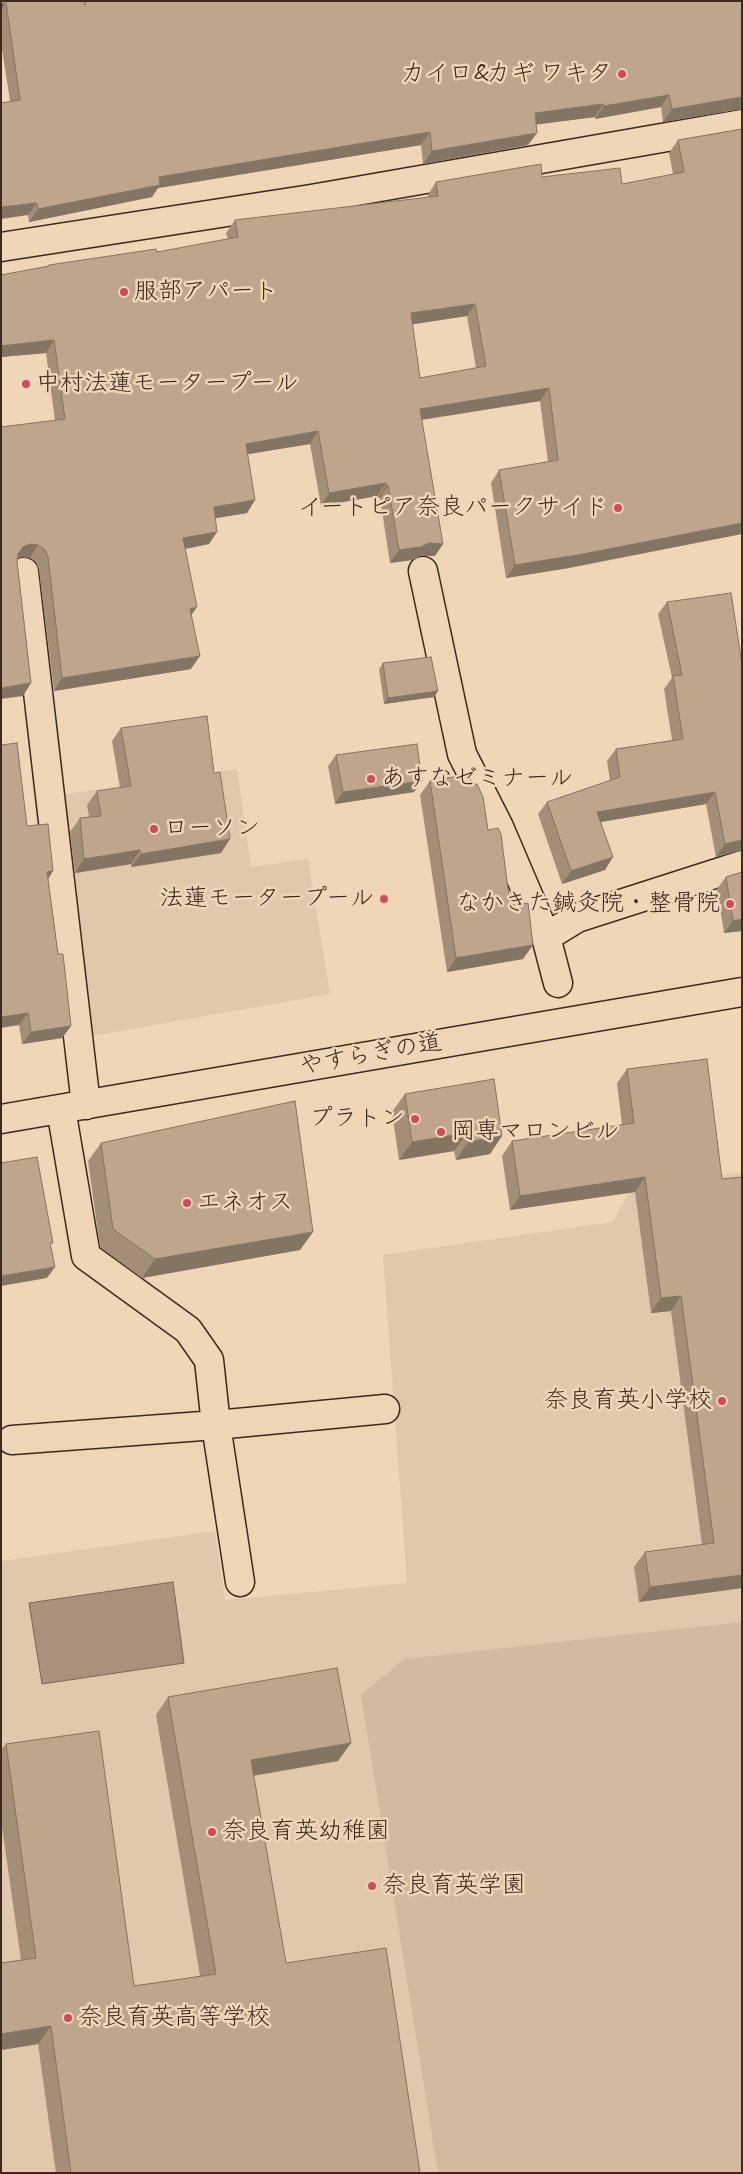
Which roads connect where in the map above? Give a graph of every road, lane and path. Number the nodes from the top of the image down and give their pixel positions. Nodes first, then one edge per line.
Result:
1 (742, 124) edge
2 (1, 247) edge
3 (423, 571) dead end
4 (24, 572) dead end
5 (742, 865) edge
6 (546, 937) junction
7 (558, 983) dead end
8 (742, 992) edge
9 (73, 1107) junction
10 (1, 1119) edge
11 (385, 1409) dead end
12 (216, 1425) junction
13 (12, 1440) dead end
14 (240, 1582) dead end

1 - 2 street
3 - 6 street
4 - 9 street
5 - 6 street
6 - 7 street
8 - 9 street, やすらぎの道
9 - 10 street, やすらぎの道
9 - 12 street
11 - 12 street
12 - 13 street
12 - 14 street

